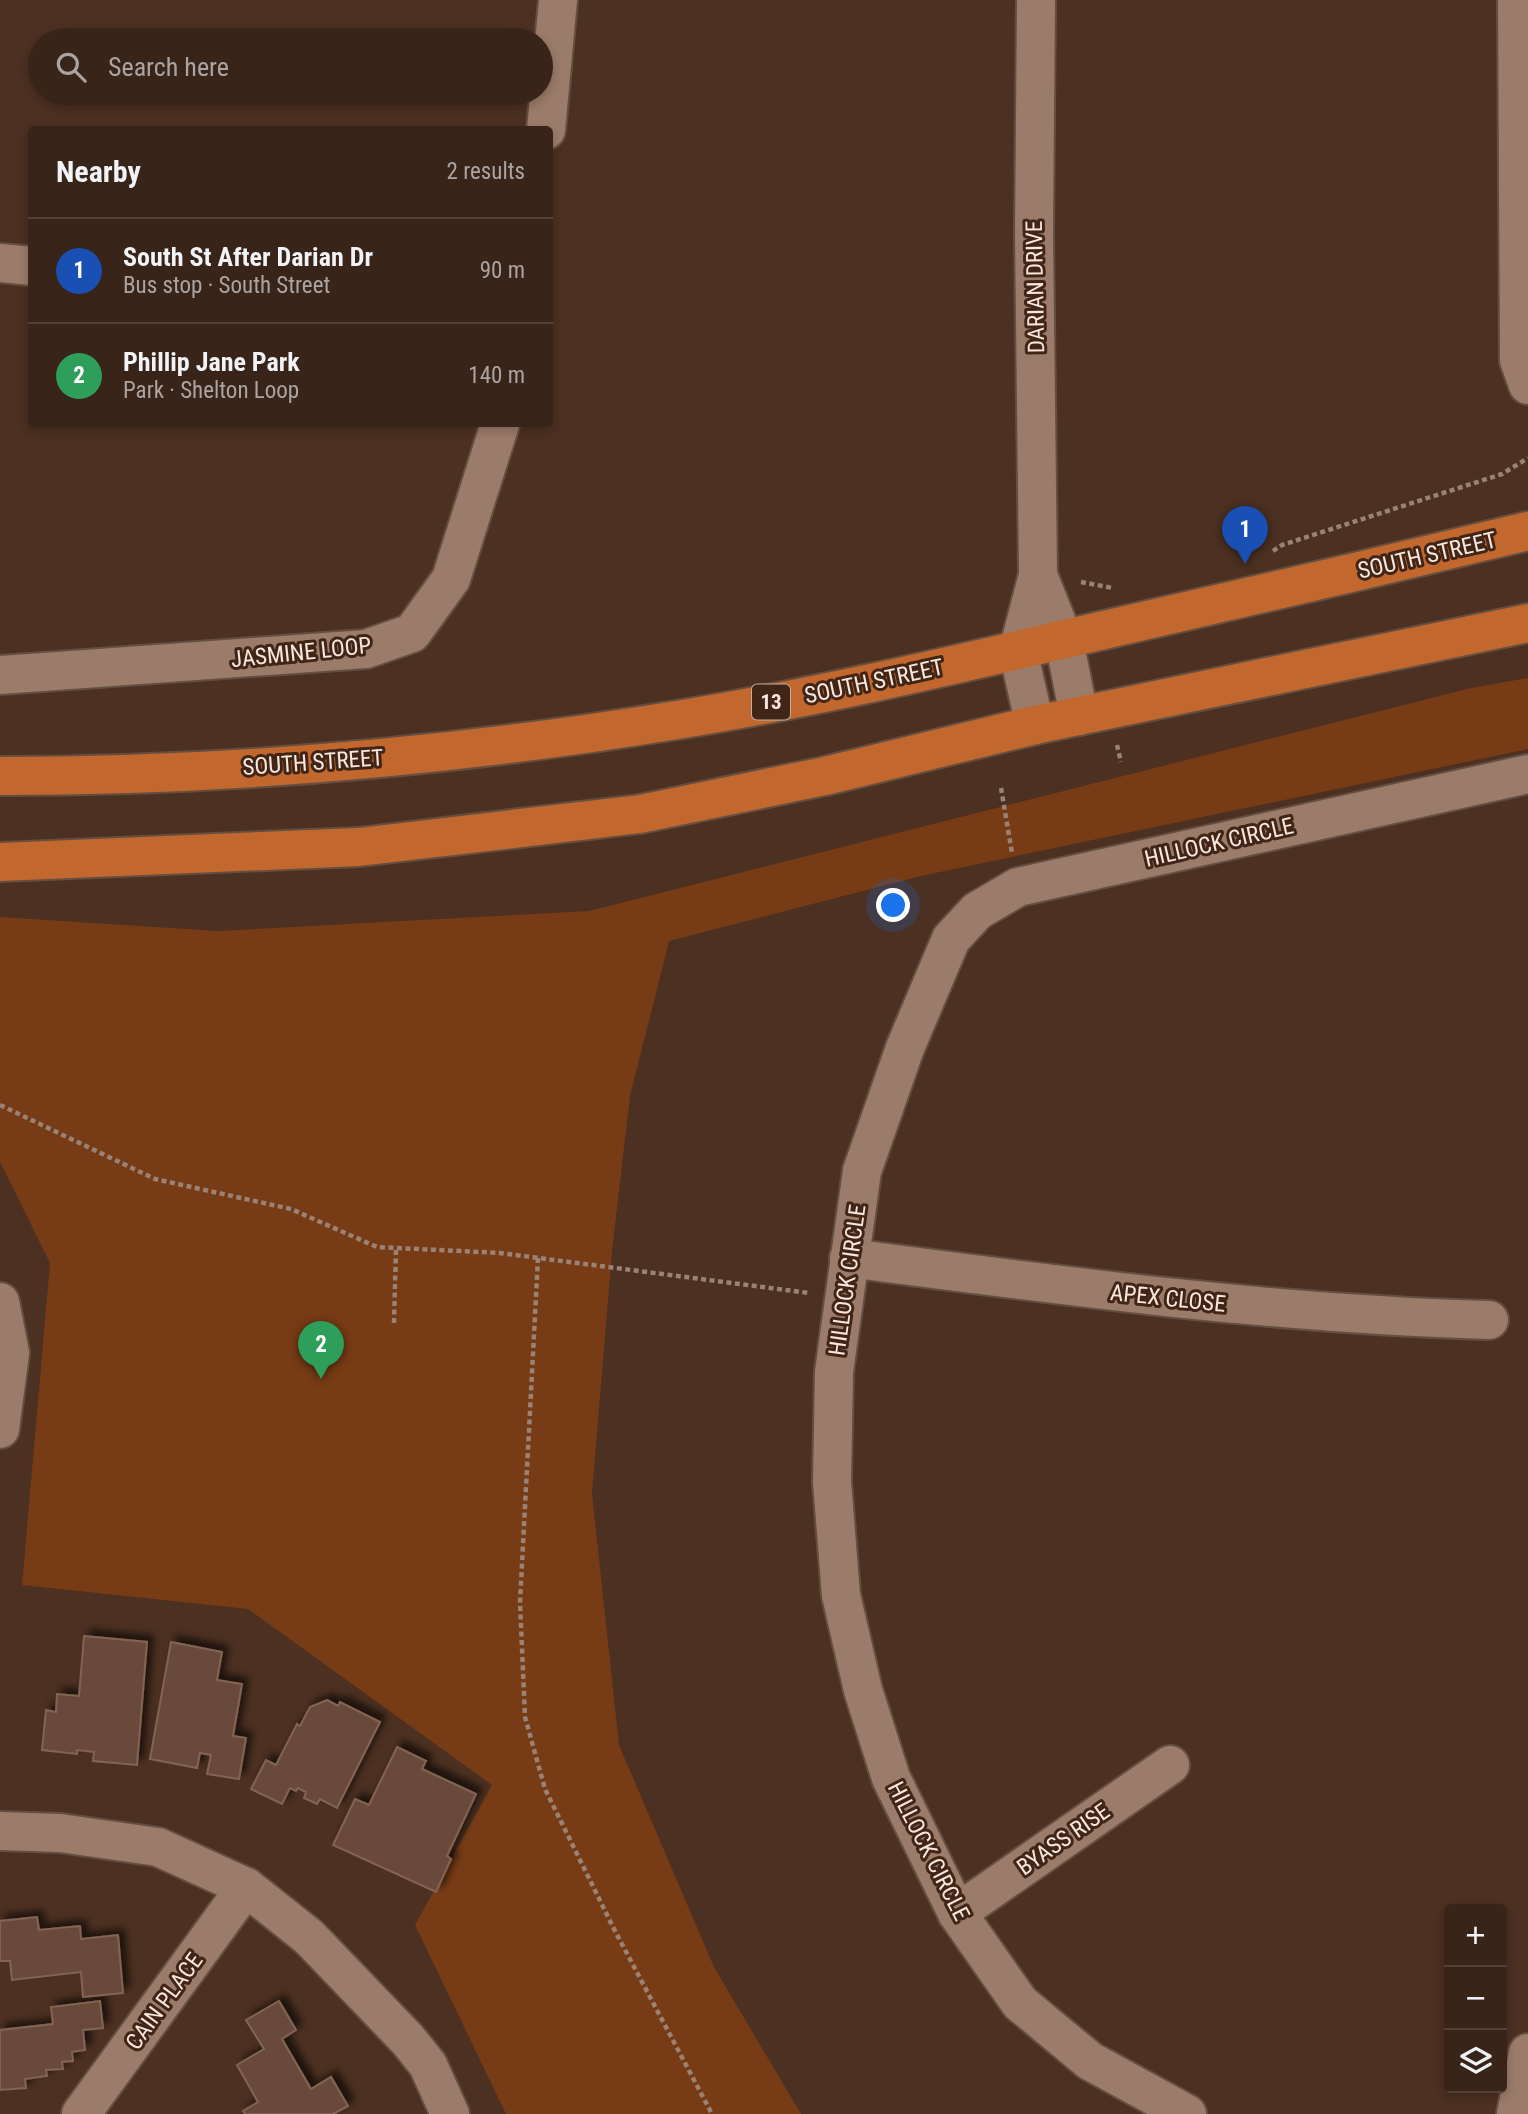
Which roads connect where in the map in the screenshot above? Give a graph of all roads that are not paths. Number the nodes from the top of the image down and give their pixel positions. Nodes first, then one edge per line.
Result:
1 (558, 0) edge
2 (1036, 0) edge
3 (1517, 0) edge
4 (553, 54) edge
5 (548, 105) edge
6 (546, 126) edge
7 (0, 263) edge
8 (28, 266) edge
9 (1528, 385) edge
10 (499, 427) edge
11 (1528, 531) edge
12 (1038, 575) junction
13 (1528, 623) edge
14 (1064, 640) junction
15 (1018, 651) junction
16 (0, 675) edge
17 (1079, 716) junction
18 (1035, 725) junction
19 (1528, 774) edge
20 (0, 776) edge
21 (0, 862) edge
22 (849, 1258) junction
23 (0, 1302) edge
24 (1489, 1320) dead end
25 (0, 1429) edge
26 (1170, 1765) dead end
27 (0, 1831) edge
28 (246, 1887) junction
29 (957, 1913) junction
30 (1528, 2053) edge
31 (81, 2114) edge
32 (450, 2114) edge
33 (1187, 2114) edge
34 (1516, 2114) edge

1 - 4 street
2 - 12 street, DARIAN DRIVE
3 - 9 street
5 - 6 street
7 - 8 street
10 - 16 street, JASMINE LOOP
11 - 14 highway, SOUTH STREET / 13
12 - 14 street, DARIAN DRIVE
12 - 15 street, DARIAN DRIVE
13 - 17 highway
14 - 15 highway, SOUTH STREET / 13
14 - 17 street, DARIAN DRIVE
15 - 18 street, DARIAN DRIVE
15 - 20 highway, SOUTH STREET / 13
17 - 18 highway
18 - 21 highway
19 - 22 street, HILLOCK CIRCLE
22 - 24 street, APEX CLOSE
22 - 29 street, HILLOCK CIRCLE
23 - 25 street
26 - 29 street, BYASS RISE
27 - 28 street
28 - 31 street, CAIN PLACE
28 - 32 street
29 - 33 street, HILLOCK CIRCLE
30 - 34 street

